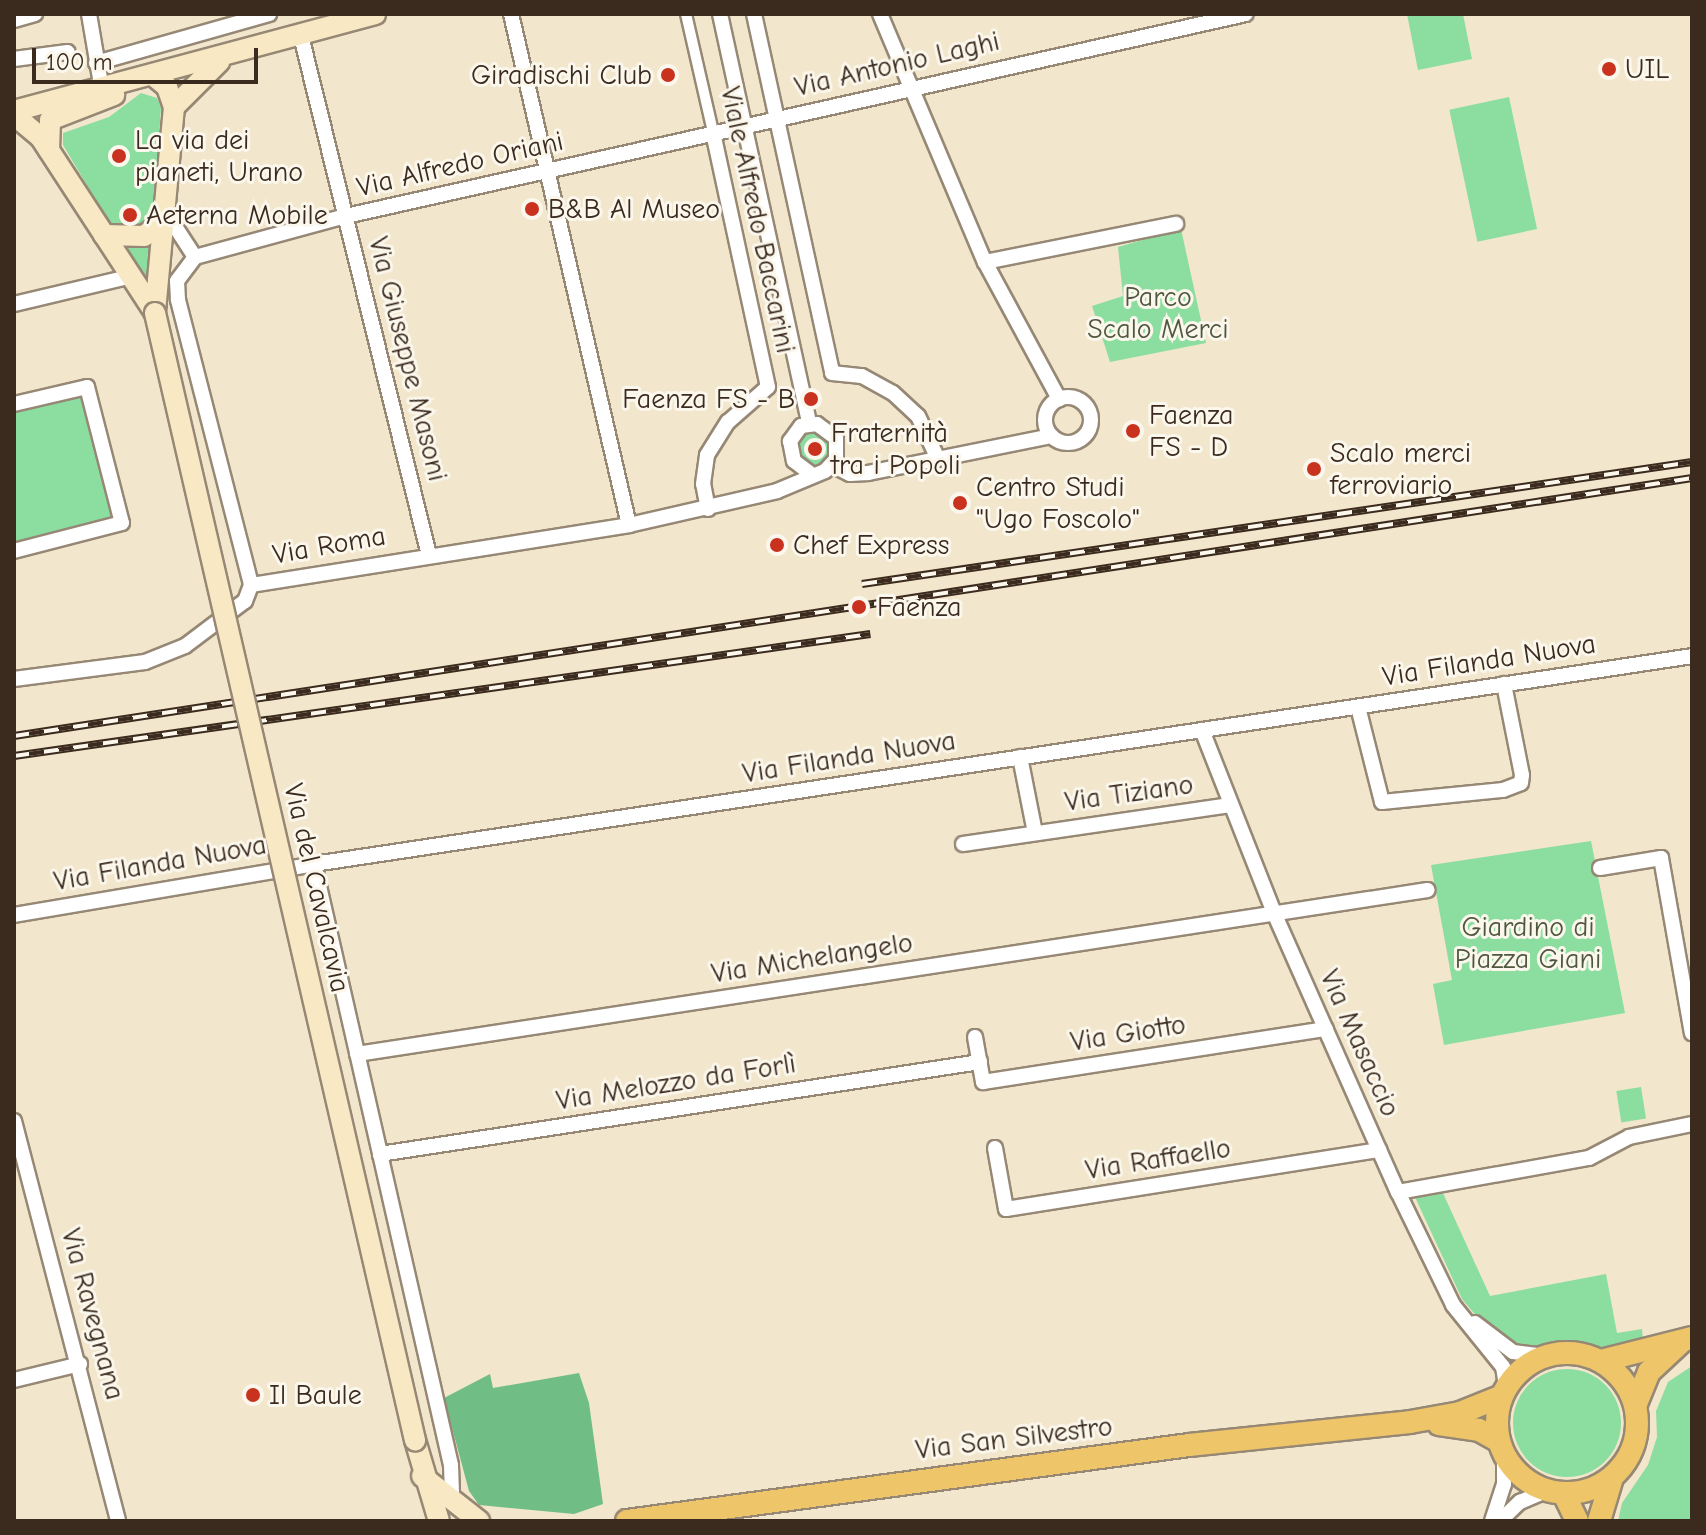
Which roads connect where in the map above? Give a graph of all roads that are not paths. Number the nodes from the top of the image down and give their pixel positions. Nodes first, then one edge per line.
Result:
1 (35, 14) edge
2 (89, 14) edge
3 (269, 14) edge
4 (375, 14) edge
5 (511, 14) edge
6 (686, 14) edge
7 (720, 14) edge
8 (754, 14) edge
9 (880, 14) edge
10 (1246, 14) edge
11 (14, 20) edge
12 (245, 21) junction
13 (301, 36) junction
14 (253, 49) junction
15 (68, 52) dead end
16 (14, 59) edge
17 (223, 59) junction
18 (96, 63) junction
19 (144, 79) junction
20 (910, 87) junction
21 (102, 90) junction
22 (174, 107) junction
23 (14, 113) edge
24 (777, 117) junction
25 (746, 125) junction
26 (713, 132) junction
27 (49, 151) junction
28 (547, 170) junction
29 (165, 215) junction
30 (346, 216) junction
31 (1176, 224) dead end
32 (104, 235) junction
33 (195, 257) junction
34 (985, 262) junction
35 (132, 276) junction
36 (14, 304) edge
37 (155, 313) junction
38 (1059, 399) junction
39 (14, 404) edge
40 (809, 424) junction
41 (1051, 436) junction
42 (938, 459) junction
43 (832, 465) junction
44 (810, 473) junction
45 (708, 509) junction
46 (629, 525) junction
47 (14, 551) edge
48 (429, 555) junction
49 (251, 585) junction
50 (1692, 656) edge
51 (14, 679) edge
52 (1504, 684) junction
53 (1358, 707) junction
54 (1202, 730) junction
55 (1020, 757) junction
56 (1230, 805) junction
57 (1035, 833) junction
58 (963, 844) dead end
59 (314, 864) junction
60 (1600, 868) dead end
61 (1428, 890) dead end
62 (14, 915) edge
63 (1275, 915) junction
64 (1326, 1029) junction
65 (1692, 1033) edge
66 (975, 1037) dead end
67 (357, 1054) junction
68 (980, 1062) junction
69 (14, 1121) edge
70 (1692, 1124) edge
71 (16, 1137) edge
72 (995, 1148) dead end
73 (1379, 1150) junction
74 (380, 1154) junction
75 (1398, 1192) junction
76 (1453, 1305) junction
77 (1689, 1339) edge
78 (1545, 1356) junction
79 (1601, 1361) junction
80 (80, 1364) junction
81 (14, 1380) edge
82 (1504, 1392) junction
83 (1636, 1404) junction
84 (1410, 1422) junction
85 (1502, 1448) junction
86 (422, 1476) junction
87 (1612, 1478) junction
88 (1555, 1492) junction
89 (452, 1502) junction
90 (118, 1521) edge
91 (439, 1521) edge
92 (479, 1521) edge
93 (627, 1521) edge
94 (1492, 1521) edge
95 (1500, 1521) edge
96 (1577, 1521) edge
97 (1599, 1521) edge

1 - 11 street
2 - 18 street
3 - 12 street
4 - 13 main road
5 - 28 street
6 - 26 street, Viale Alfredo Baccarini
7 - 25 street, Viale Alfredo Baccarini
8 - 24 street, Viale Alfredo Baccarini
9 - 20 street
10 - 20 street, Via Antonio Laghi
12 - 14 street
12 - 18 street
13 - 14 main road
13 - 30 street, Via Giuseppe Masoni
14 - 17 main road
15 - 16 street
17 - 19 main road
17 - 22 main road
18 - 21 street
19 - 21 main road
19 - 22 main road
19 - 27 main road
20 - 24 street, Via Antonio Laghi
20 - 34 street
21 - 23 main road
22 - 29 main road, Via del Cavalcavia
23 - 27 main road, Via del Cavalcavia
24 - 25 street, Via Antonio Laghi
24 - 42 street, Viale Alfredo Baccarini
25 - 26 street, Via Alfredo Oriani
25 - 40 street, Viale Alfredo Baccarini
26 - 28 street, Via Alfredo Oriani
26 - 45 street, Viale Alfredo Baccarini
27 - 32 main road, Via del Cavalcavia
28 - 30 street, Via Alfredo Oriani
28 - 46 street
29 - 32 main road
29 - 33 street
29 - 37 main road, Via del Cavalcavia
30 - 33 street, Via Alfredo Oriani
30 - 48 street, Via Giuseppe Masoni
31 - 34 street
32 - 35 main road, Via del Cavalcavia
33 - 49 street, Via Roma
34 - 38 street
35 - 36 street
35 - 37 main road, Via del Cavalcavia
37 - 86 main road, Via del Cavalcavia, bridge
38 - 41 street
38 - 41 street
39 - 47 street
40 - 43 street
40 - 44 street
41 - 42 street
42 - 43 street
43 - 44 street
44 - 45 street, Via Roma
45 - 46 street, Via Roma
46 - 48 street, Via Roma
48 - 49 street, Via Roma
49 - 51 street
50 - 52 street, Via Filanda Nuova
52 - 53 street, Via Filanda Nuova
52 - 53 street
53 - 54 street, Via Filanda Nuova
54 - 55 street, Via Filanda Nuova
54 - 56 street, Via Masaccio
55 - 57 street, Via Tiziano
55 - 59 street, Via Filanda Nuova
56 - 57 street, Via Tiziano
56 - 63 street, Via Masaccio
57 - 58 street, Via Tiziano
59 - 62 street, Via Filanda Nuova
59 - 67 street, Via del Cavalcavia
60 - 65 street
61 - 63 street
63 - 64 street, Via Masaccio
63 - 67 street, Via Michelangelo
64 - 68 street, Via Giotto
64 - 73 street, Via Masaccio
66 - 68 street
67 - 74 street, Via del Cavalcavia
68 - 74 street, Via Melozzo da Forlì
69 - 71 street, Via Ravegnana
70 - 75 street
71 - 80 street, Via Ravegnana
72 - 73 street, Via Raffaello
73 - 75 street, Via Masaccio
74 - 89 street, Via del Cavalcavia
75 - 76 street, Via Masaccio
76 - 78 street, Via Masaccio
76 - 82 street, Via Masaccio
77 - 79 main road
77 - 83 main road
78 - 79 main road
78 - 82 main road
79 - 83 main road
80 - 81 street
80 - 90 street, Via Ravegnana
82 - 84 main road, Via San Silvestro
82 - 85 main road
83 - 87 main road
84 - 85 main road, Via San Silvestro
84 - 93 main road, Via San Silvestro
85 - 88 main road
85 - 94 street
86 - 89 main road
86 - 91 main road, Via del Cavalcavia
87 - 88 main road
87 - 97 main road
88 - 95 street
88 - 96 main road
89 - 92 main road

